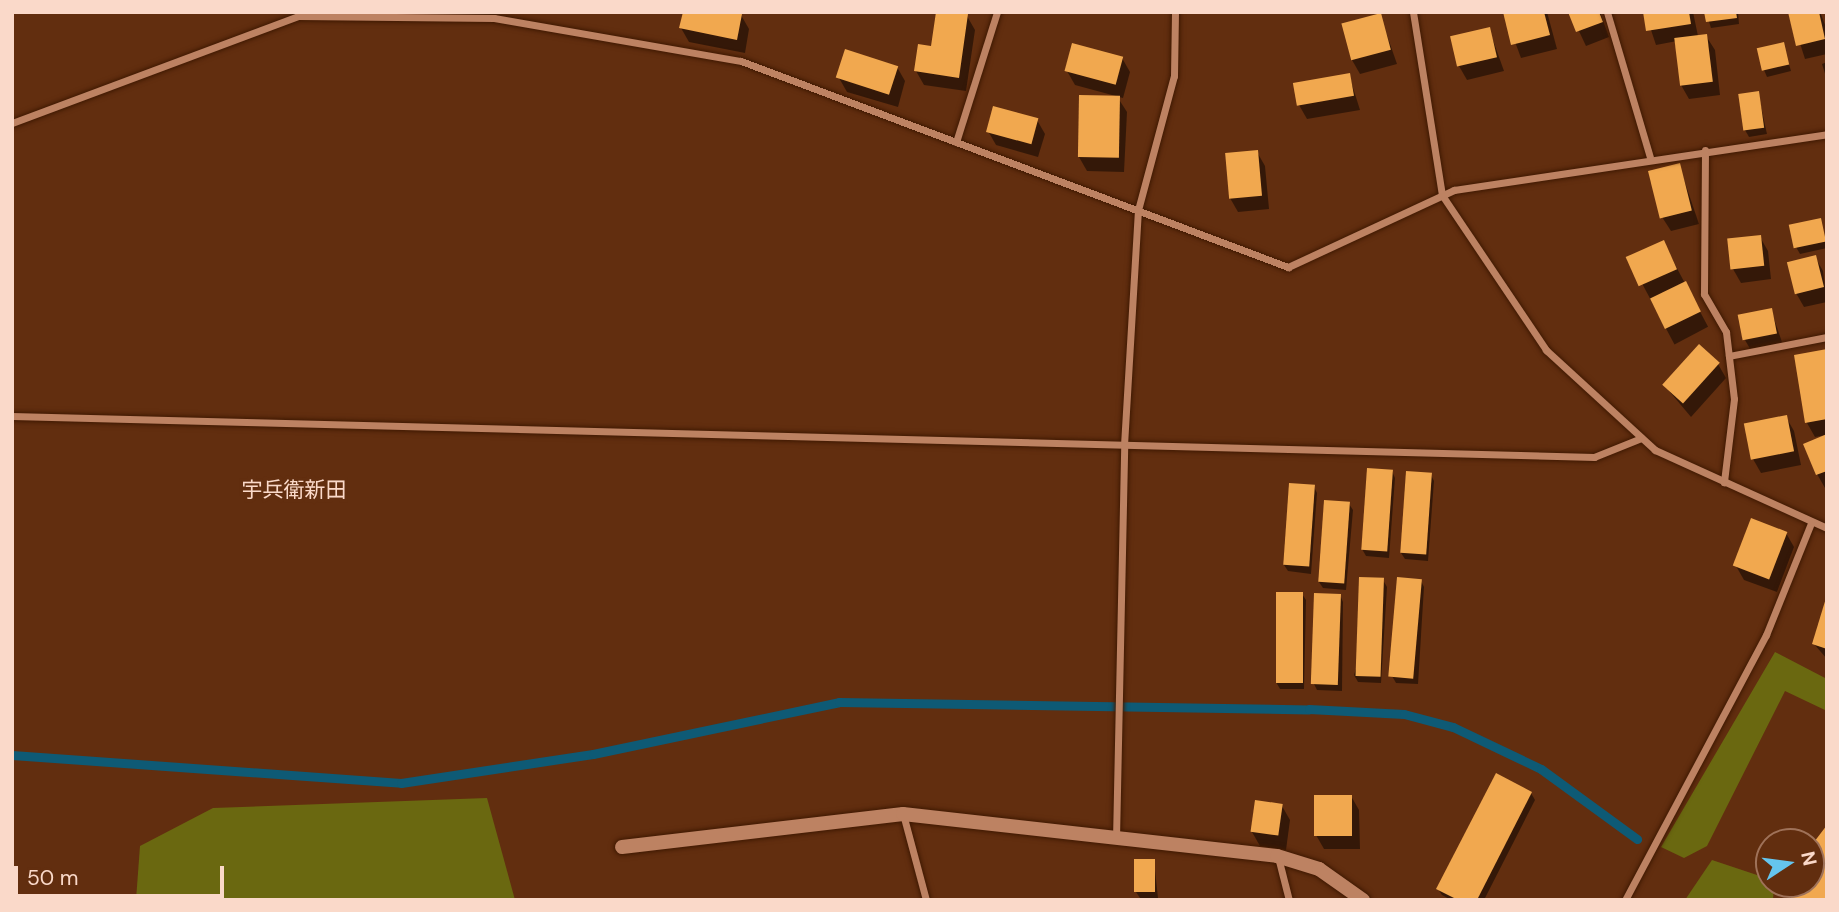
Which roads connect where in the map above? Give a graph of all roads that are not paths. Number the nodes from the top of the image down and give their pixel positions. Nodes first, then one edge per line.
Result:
1 (997, 12) edge
2 (1175, 12) edge
3 (1413, 12) edge
4 (1607, 12) edge
5 (298, 14) edge
6 (12, 123) edge
7 (1827, 134) edge
8 (956, 142) junction
9 (1705, 150) junction
10 (1650, 157) junction
11 (1442, 195) junction
12 (1138, 210) junction
13 (1827, 337) edge
14 (1729, 356) junction
15 (12, 416) edge
16 (1641, 438) junction
17 (1124, 444) junction
18 (1724, 482) junction
19 (1811, 523) junction
20 (1827, 527) edge
21 (903, 814) junction
22 (1116, 839) junction
23 (622, 847) dead end
24 (1277, 856) junction
25 (926, 900) edge
26 (1289, 900) edge
27 (1363, 900) edge
28 (1625, 900) edge

1 - 8 street
2 - 12 street
3 - 11 street
4 - 10 street
5 - 6 street
5 - 8 street
7 - 9 street
8 - 12 street
9 - 10 street
9 - 14 street
10 - 11 street
11 - 12 street
11 - 16 street
12 - 17 street
13 - 14 street
14 - 18 street
15 - 17 street
16 - 17 street
16 - 18 street
17 - 22 street
18 - 19 street
19 - 20 street
19 - 28 street
21 - 22 street
21 - 23 street
21 - 25 street
22 - 24 street
24 - 26 street
24 - 27 street

